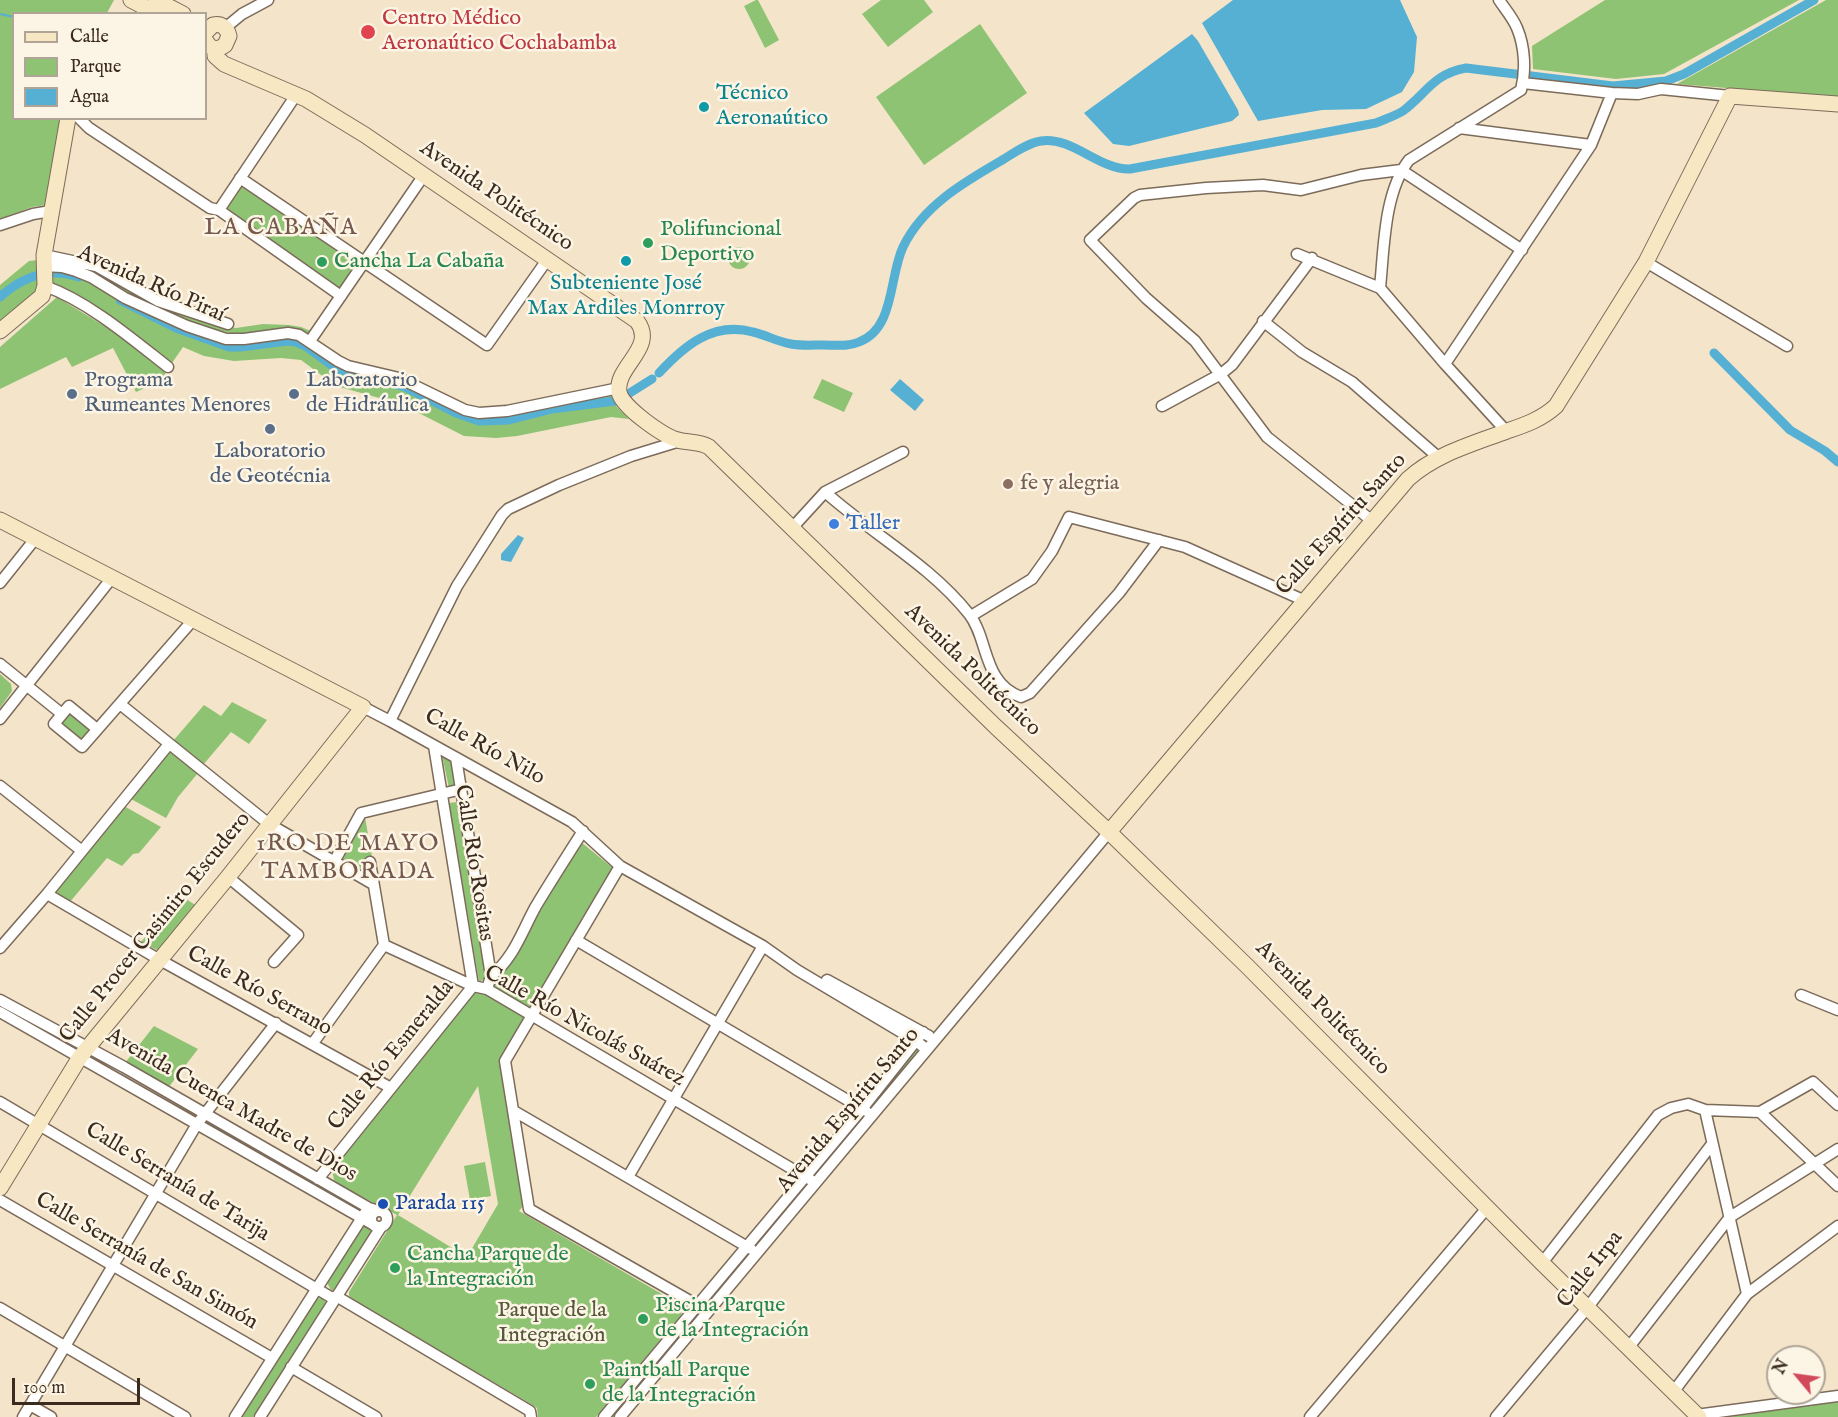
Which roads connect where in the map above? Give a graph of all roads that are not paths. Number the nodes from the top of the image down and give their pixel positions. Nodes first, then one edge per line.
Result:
1 (131, 0) edge
2 (156, 0) edge
3 (268, 0) edge
4 (1499, 0) edge
5 (255, 3) edge
6 (154, 12) edge
7 (179, 12) edge
8 (210, 36) edge
9 (1523, 77) junction
10 (1612, 93) junction
11 (296, 95) junction
12 (1730, 96) junction
13 (1838, 104) edge
14 (68, 120) edge
15 (81, 120) edge
16 (1459, 128) junction
17 (1591, 145) junction
18 (1401, 170) junction
19 (424, 175) junction
20 (240, 178) junction
21 (219, 210) junction
22 (51, 211) junction
23 (0, 225) edge
24 (1522, 250) junction
25 (1297, 254) dead end
26 (1312, 258) junction
27 (547, 260) junction
28 (1646, 262) junction
29 (364, 263) junction
30 (45, 271) junction
31 (1380, 288) junction
32 (341, 296) junction
33 (1263, 321) junction
34 (228, 324) dead end
35 (0, 331) edge
36 (310, 341) junction
37 (1787, 346) dead end
38 (1445, 364) junction
39 (168, 367) dead end
40 (1221, 374) junction
41 (621, 395) junction
42 (1162, 406) dead end
43 (1507, 432) junction
44 (680, 441) junction
45 (903, 452) dead end
46 (1438, 457) junction
47 (825, 492) junction
48 (0, 520) edge
49 (1371, 520) junction
50 (793, 527) junction
51 (35, 538) junction
52 (1159, 540) junction
53 (111, 579) junction
54 (0, 584) edge
55 (1303, 600) junction
56 (971, 616) junction
57 (193, 620) junction
58 (0, 664) edge
59 (27, 685) junction
60 (120, 704) junction
61 (363, 707) junction
62 (62, 714) junction
63 (0, 719) edge
64 (390, 721) junction
65 (97, 729) junction
66 (169, 744) junction
67 (434, 746) junction
68 (456, 758) junction
69 (0, 786) edge
70 (462, 789) junction
71 (442, 794) junction
72 (269, 825) junction
73 (583, 831) junction
74 (1109, 832) junction
75 (82, 851) junction
76 (334, 862) junction
77 (370, 862) dead end
78 (620, 866) junction
79 (228, 877) junction
80 (373, 884) junction
81 (47, 894) junction
82 (576, 940) junction
83 (384, 945) junction
84 (763, 946) junction
85 (0, 948) edge
86 (160, 960) junction
87 (274, 962) dead end
88 (491, 976) junction
89 (473, 986) junction
90 (487, 989) junction
91 (1801, 995) dead end
92 (0, 1000) edge
93 (1838, 1010) edge
94 (0, 1012) edge
95 (531, 1015) junction
96 (276, 1023) junction
97 (717, 1023) junction
98 (920, 1037) junction
99 (934, 1040) junction
100 (313, 1043) junction
101 (926, 1049) junction
102 (84, 1053) junction
103 (391, 1088) junction
104 (673, 1099) junction
105 (0, 1102) edge
106 (1838, 1105) edge
107 (1705, 1110) junction
108 (514, 1111) junction
109 (867, 1112) junction
110 (1760, 1112) junction
111 (204, 1114) junction
112 (39, 1124) junction
113 (197, 1124) junction
114 (1712, 1144) junction
115 (1838, 1149) edge
116 (1815, 1164) junction
117 (628, 1176) junction
118 (805, 1176) junction
119 (318, 1179) junction
120 (815, 1183) junction
121 (1838, 1186) edge
122 (0, 1188) edge
123 (155, 1192) junction
124 (0, 1200) edge
125 (1487, 1208) junction
126 (374, 1209) junction
127 (1730, 1217) junction
128 (363, 1218) junction
129 (377, 1226) junction
130 (1838, 1226) edge
131 (746, 1245) junction
132 (756, 1253) junction
133 (1542, 1263) junction
134 (112, 1264) junction
135 (318, 1289) junction
136 (1747, 1294) junction
137 (335, 1298) junction
138 (697, 1305) junction
139 (1587, 1307) junction
140 (0, 1308) edge
141 (707, 1312) junction
142 (64, 1345) junction
143 (1629, 1347) junction
144 (272, 1358) junction
145 (291, 1367) junction
146 (1674, 1391) junction
147 (1838, 1396) edge
148 (30, 1405) junction
149 (1697, 1416) edge
150 (23, 1417) edge
151 (51, 1417) edge
152 (185, 1417) edge
153 (235, 1417) edge
154 (260, 1417) edge
155 (376, 1417) edge
156 (531, 1417) edge
157 (604, 1417) edge
158 (620, 1417) edge
159 (1310, 1417) edge
160 (1496, 1417) edge

1 - 6 main road
2 - 7 main road
3 - 5 street
4 - 9 street
5 - 8 street
8 - 11 main road, Avenida Politécnico
9 - 10 street
9 - 16 street
10 - 12 street
10 - 17 street
11 - 19 main road, Avenida Politécnico
11 - 20 street
12 - 13 main road
12 - 28 main road, Calle Espíritu Santo
14 - 22 main road
15 - 21 street
16 - 17 street
16 - 18 street
17 - 24 street
18 - 24 street
18 - 31 street
18 - 40 street
19 - 27 main road, Avenida Politécnico
19 - 29 street
20 - 21 street
20 - 29 street
21 - 32 street
22 - 23 street
22 - 30 main road
24 - 38 street
25 - 26 street
26 - 31 street
26 - 33 street
27 - 29 street
27 - 41 main road, Avenida Politécnico
28 - 37 street
28 - 43 main road, Calle Espíritu Santo
29 - 32 street
30 - 34 street
30 - 35 main road
30 - 36 street, Avenida Río Piraí
30 - 39 street
31 - 38 street
32 - 36 street
33 - 40 street
33 - 46 street
36 - 41 street, Avenida Río Piraí
38 - 43 street
40 - 42 street
40 - 49 street
41 - 44 main road, Avenida Politécnico
43 - 46 main road, Calle Espíritu Santo
44 - 50 main road, Avenida Politécnico
44 - 64 street
45 - 47 street
46 - 49 main road, Calle Espíritu Santo
47 - 50 street
47 - 56 street
48 - 51 main road, Calle Río Nilo
49 - 55 main road, Calle Espíritu Santo
50 - 74 main road, Avenida Politécnico
51 - 53 main road, Calle Río Nilo
51 - 54 street
52 - 55 street
52 - 56 street
52 - 56 street
53 - 57 main road, Calle Río Nilo
53 - 59 street
55 - 74 main road, Calle Espíritu Santo
57 - 60 street
57 - 61 main road, Calle Río Nilo
58 - 59 street
59 - 62 street
59 - 63 street
60 - 65 street
60 - 66 street
61 - 64 street, Calle Río Nilo
61 - 72 main road, Calle Procer Casimiro Escudero
62 - 65 street
62 - 65 street
64 - 67 street, Calle Río Nilo
66 - 72 street
66 - 75 street
67 - 68 street, Calle Río Nilo
67 - 71 street, Calle Río Rositas
68 - 70 street, Calle Río Rositas
68 - 73 street, Calle Río Nilo
69 - 75 street
70 - 71 street
70 - 88 street, Calle Río Rositas
71 - 76 street
71 - 89 street, Calle Río Rositas
72 - 76 street
72 - 79 main road, Calle Procer Casimiro Escudero
73 - 78 street, Calle Río Nilo
73 - 88 street
74 - 99 street, Avenida Espíritu Santo
74 - 125 main road, Avenida Politécnico
75 - 81 street
76 - 80 street
77 - 80 street
78 - 82 street
78 - 84 street, Calle Río Nilo
79 - 86 main road, Calle Procer Casimiro Escudero
79 - 87 street
80 - 83 street
81 - 85 street
81 - 86 street, Calle Río Serrano
82 - 95 street
82 - 97 street
83 - 89 street, Calle Río Nicolás Suárez
83 - 100 street
84 - 97 street
84 - 98 street, Calle Río Nilo
86 - 96 street, Calle Río Serrano
86 - 102 main road, Calle Procer Casimiro Escudero
88 - 90 street, Calle Río Rositas
89 - 90 street, Calle Río Nicolás Suárez
89 - 103 street, Calle Río Esmeralda
90 - 95 street, Calle Río Nicolás Suárez
91 - 93 street
92 - 102 street, Avenida Cuenca Madre de Dios
94 - 102 street, Avenida Cuenca Madre de Dios
95 - 104 street, Calle Río Nicolás Suárez
95 - 108 street
96 - 100 street, Calle Río Serrano
96 - 111 street
97 - 104 street
97 - 109 street
98 - 99 street
98 - 101 street
98 - 109 street, Avenida Espíritu Santo
99 - 101 street, Avenida Espíritu Santo
100 - 103 street, Calle Río Serrano
101 - 109 street, Avenida Espíritu Santo
102 - 111 street, Avenida Cuenca Madre de Dios
102 - 112 main road, Calle Procer Casimiro Escudero
102 - 113 street, Avenida Cuenca Madre de Dios
103 - 119 street, Calle Río Esmeralda
104 - 117 street
104 - 118 street, Calle Río Nicolás Suárez
105 - 112 street, Calle Serranía de Tarija
106 - 110 street
107 - 110 street
107 - 114 street
107 - 133 street
108 - 117 street
108 - 138 street
109 - 118 street, Avenida Espíritu Santo
109 - 120 street, Avenida Espíritu Santo
110 - 116 street
111 - 113 street
111 - 119 street, Avenida Cuenca Madre de Dios
112 - 122 main road, Calle Procer Casimiro Escudero
112 - 123 street, Calle Serranía de Tarija
113 - 123 street
113 - 128 street, Avenida Cuenca Madre de Dios
114 - 127 street
114 - 139 street, Calle Irpa
115 - 116 street
116 - 121 street
116 - 127 street
117 - 131 street
118 - 120 street, Calle Río Nicolás Suárez
118 - 131 street, Avenida Espíritu Santo
119 - 126 street, Avenida Cuenca Madre de Dios
120 - 132 street, Avenida Espíritu Santo
123 - 134 street
123 - 135 street, Calle Serranía de Tarija
124 - 134 street, Calle Serranía de San Simón
125 - 133 main road, Avenida Politécnico
125 - 159 street
126 - 128 street
126 - 129 street
127 - 136 street
127 - 143 street
128 - 129 street, Avenida Cuenca Madre de Dios
128 - 135 street
129 - 137 street
130 - 136 street
131 - 132 street
131 - 138 street, Avenida Espíritu Santo
132 - 141 street, Avenida Espíritu Santo
133 - 139 main road, Avenida Politécnico
134 - 142 street
134 - 144 street, Calle Serranía de San Simón
135 - 137 street, Calle Serranía de Tarija
135 - 144 street
136 - 146 street
137 - 145 street
137 - 156 street, Calle Serranía de Tarija
138 - 141 street
138 - 157 street, Avenida Espíritu Santo
139 - 143 main road, Avenida Politécnico
139 - 160 street, Calle Irpa
140 - 142 street
141 - 158 street, Avenida Espíritu Santo
142 - 148 street
142 - 152 street
143 - 146 main road, Avenida Politécnico
144 - 153 street
145 - 154 street
145 - 155 street
146 - 149 main road, Avenida Politécnico
147 - 149 street
148 - 150 street
148 - 151 street

